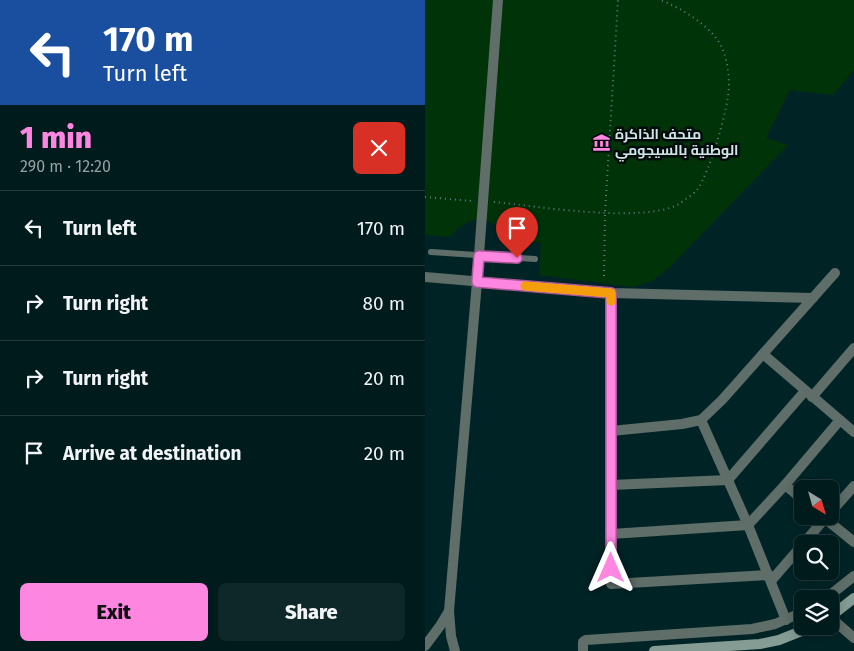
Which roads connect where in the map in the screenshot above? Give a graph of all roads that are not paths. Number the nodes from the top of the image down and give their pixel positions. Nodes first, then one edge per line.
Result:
1 (498, 0) edge
2 (431, 252) dead end
3 (479, 256) junction
4 (535, 259) dead end
5 (835, 273) dead end
6 (425, 277) edge
7 (477, 282) junction
8 (611, 293) junction
9 (813, 298) junction
10 (854, 348) edge
11 (763, 354) junction
12 (809, 394) junction
13 (854, 417) edge
14 (701, 420) junction
15 (847, 426) edge
16 (611, 431) junction
17 (728, 480) junction
18 (611, 485) junction
19 (785, 485) junction
20 (854, 486) edge
21 (794, 492) edge
22 (839, 502) edge
23 (748, 525) junction
24 (819, 525) edge
25 (836, 525) edge
26 (611, 534) junction
27 (810, 535) edge
28 (854, 542) edge
29 (794, 553) edge
30 (854, 576) edge
31 (770, 578) junction
32 (836, 590) edge
33 (854, 598) edge
34 (839, 610) edge
35 (449, 612) junction
36 (794, 616) edge
37 (786, 620) junction
38 (839, 625) edge
39 (794, 634) edge
40 (854, 638) edge
41 (425, 646) edge
42 (455, 651) edge
43 (583, 651) edge
44 (654, 651) edge

1 - 3 street
2 - 3 lane
3 - 4 lane
3 - 7 lane
5 - 9 street
6 - 7 street
7 - 8 street
7 - 35 street
8 - 9 street
8 - 16 street
9 - 11 street
10 - 12 street
11 - 12 street
11 - 14 street
12 - 15 street
12 - 17 street
13 - 15 street
14 - 16 street
14 - 17 street
15 - 19 street
16 - 18 street
17 - 18 street
17 - 23 street
18 - 26 street
19 - 21 street
19 - 23 street
20 - 22 street
23 - 26 street
23 - 31 street
24 - 27 street
25 - 28 street
26 - 31 street
29 - 31 street
30 - 32 street
31 - 37 street
33 - 34 street
35 - 41 street
35 - 42 street
36 - 37 street
37 - 43 street
38 - 40 street
39 - 44 street

